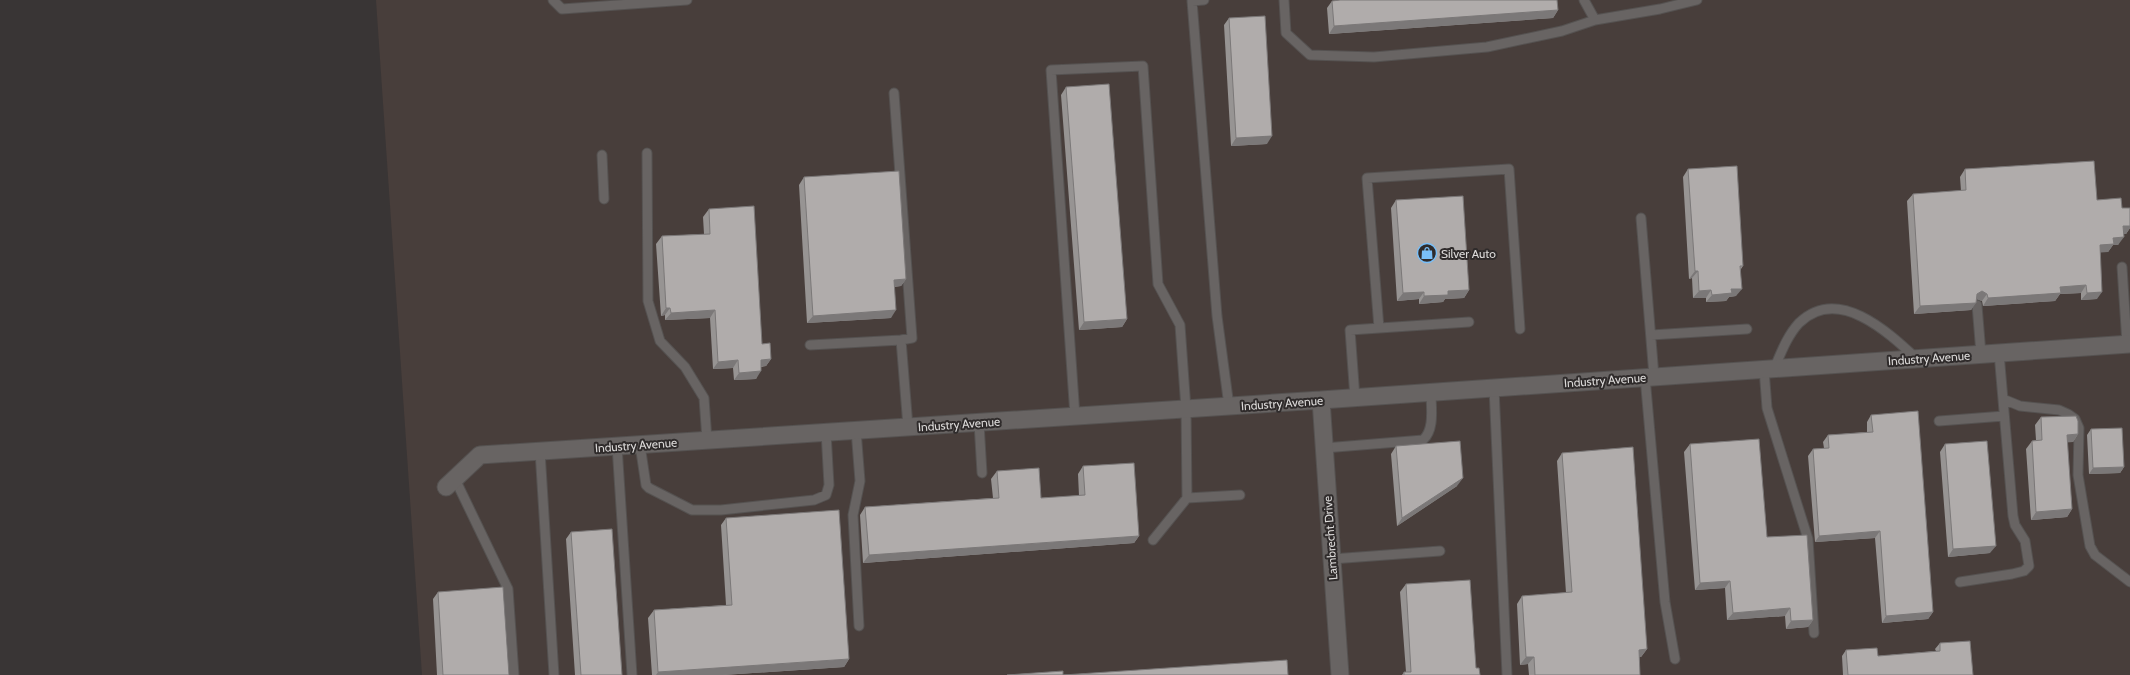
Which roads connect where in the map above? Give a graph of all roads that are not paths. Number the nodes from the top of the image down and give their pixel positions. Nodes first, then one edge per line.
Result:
1 (553, 0) edge
2 (687, 0) edge
3 (1204, 0) edge
4 (1284, 0) edge
5 (1584, 0) edge
6 (1697, 0) edge
7 (1190, 1) edge
8 (1595, 20) junction
9 (894, 94) dead end
10 (647, 153) dead end
11 (602, 155) dead end
12 (604, 199) dead end
13 (1641, 218) dead end
14 (2122, 267) dead end
15 (1977, 305) edge
16 (1469, 322) dead end
17 (1379, 328) junction
18 (1520, 329) dead end
19 (1747, 329) dead end
20 (1651, 335) junction
21 (901, 340) junction
22 (2129, 344) edge
23 (810, 345) dead end
24 (1999, 353) junction
25 (1982, 354) junction
26 (1918, 359) junction
27 (1769, 369) junction
28 (1650, 377) junction
29 (1494, 388) junction
30 (1431, 393) junction
31 (1355, 398) junction
32 (2003, 399) junction
33 (1320, 400) junction
34 (1229, 406) junction
35 (1186, 409) junction
36 (1075, 416) junction
37 (2004, 416) junction
38 (1939, 421) dead end
39 (980, 423) junction
40 (908, 427) junction
41 (856, 430) junction
42 (826, 432) junction
43 (707, 440) junction
44 (640, 445) junction
45 (617, 446) junction
46 (1324, 448) junction
47 (540, 451) junction
48 (982, 473) dead end
49 (451, 483) joint
50 (1240, 495) dead end
51 (1187, 498) junction
52 (1153, 540) dead end
53 (1440, 551) dead end
54 (1332, 559) junction
55 (1960, 582) dead end
56 (2130, 582) edge
57 (859, 626) dead end
58 (1814, 633) edge
59 (1675, 659) dead end
60 (514, 675) edge
61 (554, 675) edge
62 (632, 675) edge
63 (1340, 675) edge
64 (1507, 675) edge

1 - 2 lane
3 - 7 lane
4 - 8 lane
5 - 8 lane
6 - 8 lane
7 - 34 lane
9 - 21 lane
10 - 43 lane
11 - 12 lane
13 - 20 lane
14 - 22 lane
15 - 25 lane
16 - 17 lane
17 - 18 lane
17 - 31 lane
19 - 20 lane
20 - 28 lane
21 - 23 lane
21 - 40 lane
22 - 24 street, Industry Avenue
24 - 25 street, Industry Avenue
24 - 32 lane
25 - 26 street, Industry Avenue
26 - 27 street, Industry Avenue
26 - 27 lane
27 - 28 street, Industry Avenue
27 - 58 lane
28 - 29 street, Industry Avenue
28 - 59 lane
29 - 30 street, Industry Avenue
29 - 64 lane
30 - 31 street, Industry Avenue
30 - 46 lane
31 - 33 street, Industry Avenue
32 - 37 lane
32 - 56 lane
33 - 34 street, Industry Avenue
33 - 46 street, Lambrecht Drive
34 - 35 street, Industry Avenue
35 - 36 street, Industry Avenue
35 - 36 lane
35 - 51 lane
36 - 39 street, Industry Avenue
37 - 38 lane
37 - 55 lane
39 - 40 street, Industry Avenue
39 - 48 lane
40 - 41 street, Industry Avenue
41 - 42 street, Industry Avenue
41 - 57 lane
42 - 43 street, Industry Avenue
42 - 44 lane
43 - 44 street, Industry Avenue
44 - 45 street, Industry Avenue
45 - 47 street, Industry Avenue
45 - 62 lane
46 - 54 street, Lambrecht Drive
47 - 49 street, Industry Avenue
47 - 61 lane
49 - 60 lane
50 - 51 lane
51 - 52 lane
53 - 54 lane
54 - 63 street, Lambrecht Drive

